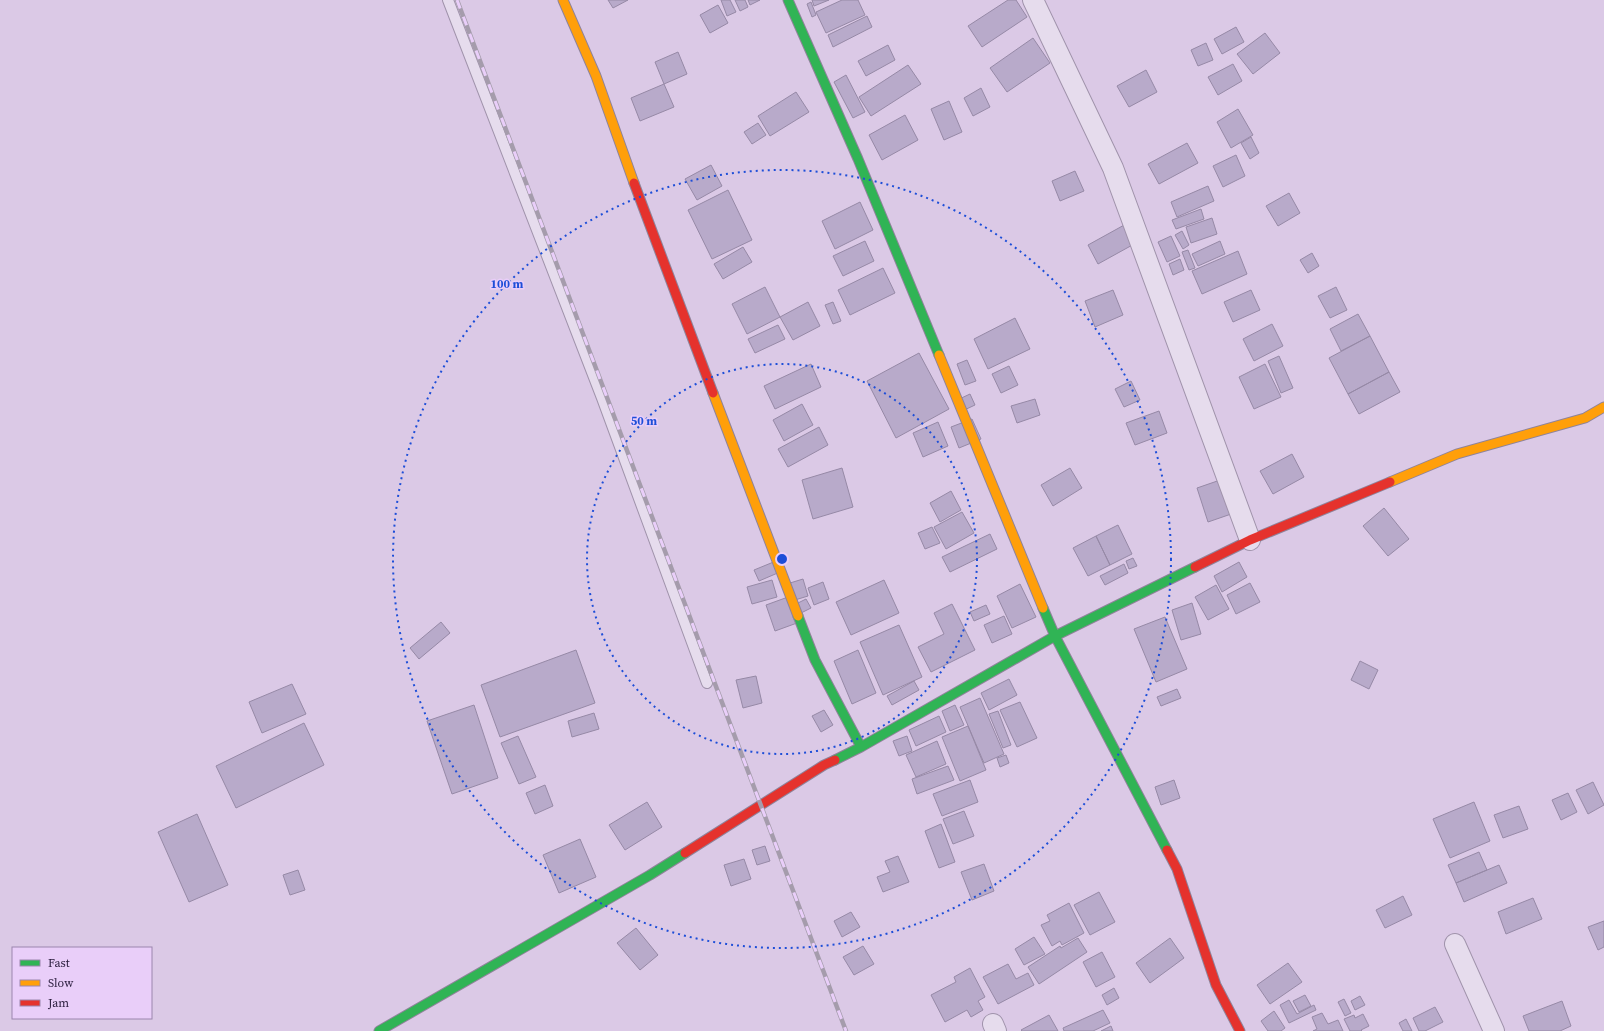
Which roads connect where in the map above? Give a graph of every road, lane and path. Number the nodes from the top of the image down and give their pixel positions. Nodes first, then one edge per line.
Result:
1 (448, 0) edge
2 (563, 0) edge
3 (788, 0) edge
4 (1033, 0) edge
5 (1604, 407) edge
6 (1250, 540) junction
7 (1055, 636) junction
8 (707, 683) dead end
9 (861, 747) junction
10 (1455, 944) dead end
11 (388, 1028) edge
12 (1240, 1031) edge
13 (1494, 1031) edge

1 - 8 lane
2 - 9 street
3 - 7 street
4 - 6 street
5 - 6 street
6 - 7 street
7 - 9 street
7 - 12 street
9 - 11 street
10 - 13 street

